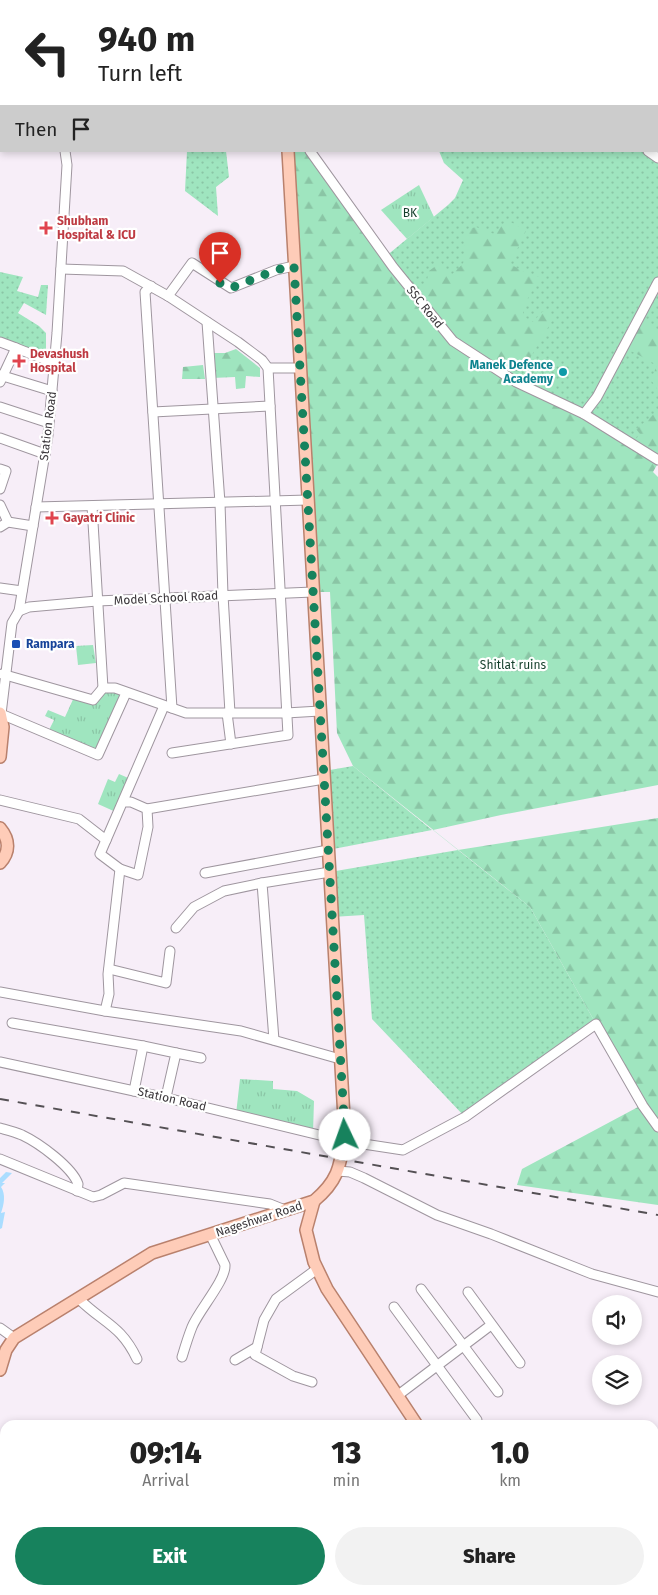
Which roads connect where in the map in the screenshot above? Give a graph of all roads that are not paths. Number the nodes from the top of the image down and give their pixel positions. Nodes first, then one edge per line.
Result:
1 (64, 152) edge
2 (288, 152) edge
3 (311, 152) edge
4 (294, 266) junction
5 (61, 269) junction
6 (658, 282) edge
7 (151, 286) junction
8 (168, 296) junction
9 (207, 322) junction
10 (0, 342) edge
11 (16, 348) junction
12 (54, 364) junction
13 (268, 368) junction
14 (300, 368) junction
15 (1, 378) edge
16 (52, 391) junction
17 (270, 406) junction
18 (0, 407) edge
19 (214, 408) junction
20 (153, 412) junction
21 (584, 414) junction
22 (49, 423) junction
23 (0, 438) edge
24 (45, 454) junction
25 (658, 460) edge
26 (0, 468) edge
27 (0, 488) edge
28 (308, 500) junction
29 (274, 501) junction
30 (220, 502) junction
31 (159, 504) junction
32 (0, 505) edge
33 (92, 506) junction
34 (36, 507) junction
35 (4, 524) edge
36 (33, 526) junction
37 (0, 588) edge
38 (22, 591) junction
39 (313, 592) junction
40 (279, 593) junction
41 (222, 595) junction
42 (164, 598) junction
43 (97, 601) junction
44 (19, 611) junction
45 (7, 645) edge
46 (3, 674) edge
47 (103, 688) junction
48 (126, 692) junction
49 (168, 707) junction
50 (320, 711) junction
51 (228, 713) junction
52 (286, 713) junction
53 (0, 714) edge
54 (231, 744) junction
55 (172, 754) dead end
56 (0, 757) edge
57 (324, 779) junction
58 (0, 800) edge
59 (124, 802) junction
60 (147, 809) junction
61 (0, 828) edge
62 (106, 840) junction
63 (328, 850) junction
64 (0, 863) edge
65 (120, 869) junction
66 (330, 872) junction
67 (205, 873) dead end
68 (262, 883) junction
69 (176, 928) dead end
70 (170, 950) dead end
71 (109, 969) junction
72 (0, 992) edge
73 (105, 1011) junction
74 (12, 1023) dead end
75 (274, 1040) junction
76 (143, 1046) junction
77 (176, 1053) junction
78 (201, 1058) dead end
79 (340, 1059) junction
80 (0, 1062) edge
81 (134, 1091) junction
82 (166, 1098) junction
83 (0, 1128) edge
84 (658, 1128) edge
85 (344, 1141) junction
86 (0, 1159) edge
87 (338, 1170) junction
88 (77, 1191) junction
89 (314, 1202) junction
90 (285, 1210) junction
91 (210, 1234) junction
92 (317, 1268) junction
93 (421, 1289) dead end
94 (468, 1292) dead end
95 (658, 1292) edge
96 (79, 1299) junction
97 (394, 1307) dead end
98 (491, 1325) junction
99 (0, 1328) edge
100 (14, 1338) junction
101 (464, 1346) junction
102 (257, 1347) junction
103 (182, 1357) dead end
104 (137, 1359) dead end
105 (235, 1360) dead end
106 (520, 1363) dead end
107 (0, 1366) edge
108 (437, 1366) junction
109 (312, 1382) dead end
110 (498, 1392) dead end
111 (397, 1396) junction
112 (414, 1420) edge
113 (477, 1420) dead end

1 - 5 street, Station Road
2 - 4 main road, Nageshwar Road
3 - 21 street, SSC Road
4 - 8 street
4 - 14 main road, Nageshwar Road
5 - 7 street
5 - 12 street, Station Road
6 - 21 street
7 - 8 street
7 - 20 street
8 - 9 street
9 - 13 street
9 - 19 street
10 - 11 street
11 - 12 street
11 - 15 street
12 - 16 street, Station Road
13 - 14 street
13 - 17 street
14 - 28 main road, Nageshwar Road
15 - 16 street
16 - 22 street, Station Road
17 - 19 street
17 - 29 street
18 - 22 street
19 - 20 street
19 - 30 street
20 - 31 street
21 - 25 street, SSC Road
22 - 24 street, Station Road
23 - 24 street
24 - 34 street, Station Road
26 - 27 street
28 - 29 street
28 - 39 main road, Nageshwar Road
29 - 30 street
29 - 40 street
30 - 31 street
30 - 41 street
31 - 33 street
31 - 42 street
32 - 35 street
33 - 34 street
33 - 43 street
34 - 36 street, Station Road
35 - 36 street
36 - 38 street, Station Road
37 - 38 street
38 - 44 street, Station Road
39 - 40 street, Model School Road
39 - 50 main road, Nageshwar Road
40 - 41 street, Model School Road
40 - 52 street
41 - 42 street, Model School Road
41 - 51 street
42 - 43 street, Model School Road
42 - 49 street
43 - 44 street, Model School Road
43 - 47 street
44 - 45 street, Station Road
45 - 46 street
46 - 47 street
46 - 53 street
47 - 48 street
48 - 49 street
48 - 53 street
49 - 51 street
49 - 59 street
50 - 52 street
50 - 57 main road, Nageshwar Road
51 - 52 street
51 - 54 street
52 - 54 street
53 - 56 main road
54 - 55 street
57 - 60 street
57 - 63 main road, Nageshwar Road
58 - 62 street
59 - 60 street
59 - 62 street
60 - 65 street
61 - 64 main road
62 - 65 street
63 - 66 main road, Nageshwar Road
63 - 67 street
65 - 71 street
66 - 68 street
66 - 79 main road, Nageshwar Road
68 - 69 street
68 - 75 street
70 - 71 street
71 - 73 street
72 - 73 street
73 - 75 street
74 - 76 street
75 - 79 street
76 - 77 street
76 - 81 street
77 - 78 street
77 - 82 street
79 - 85 main road, Nageshwar Road
80 - 81 street, Station Road
81 - 82 street, Station Road
82 - 85 street, Station Road
83 - 88 street
84 - 85 street, Station Road
85 - 87 main road, Nageshwar Road
86 - 88 street
87 - 89 main road, Nageshwar Road
87 - 95 street
88 - 90 street
89 - 90 main road, Nageshwar Road
89 - 92 main road
90 - 91 main road, Nageshwar Road
91 - 96 main road, Nageshwar Road
91 - 103 street
92 - 102 street
92 - 111 main road
93 - 101 street
94 - 98 street
96 - 100 main road, Nageshwar Road
96 - 104 street
97 - 108 street
98 - 101 street
98 - 106 street
99 - 100 street
100 - 107 main road
101 - 108 street
101 - 110 street
102 - 105 street
102 - 109 street
108 - 111 street
108 - 113 street
111 - 112 main road

